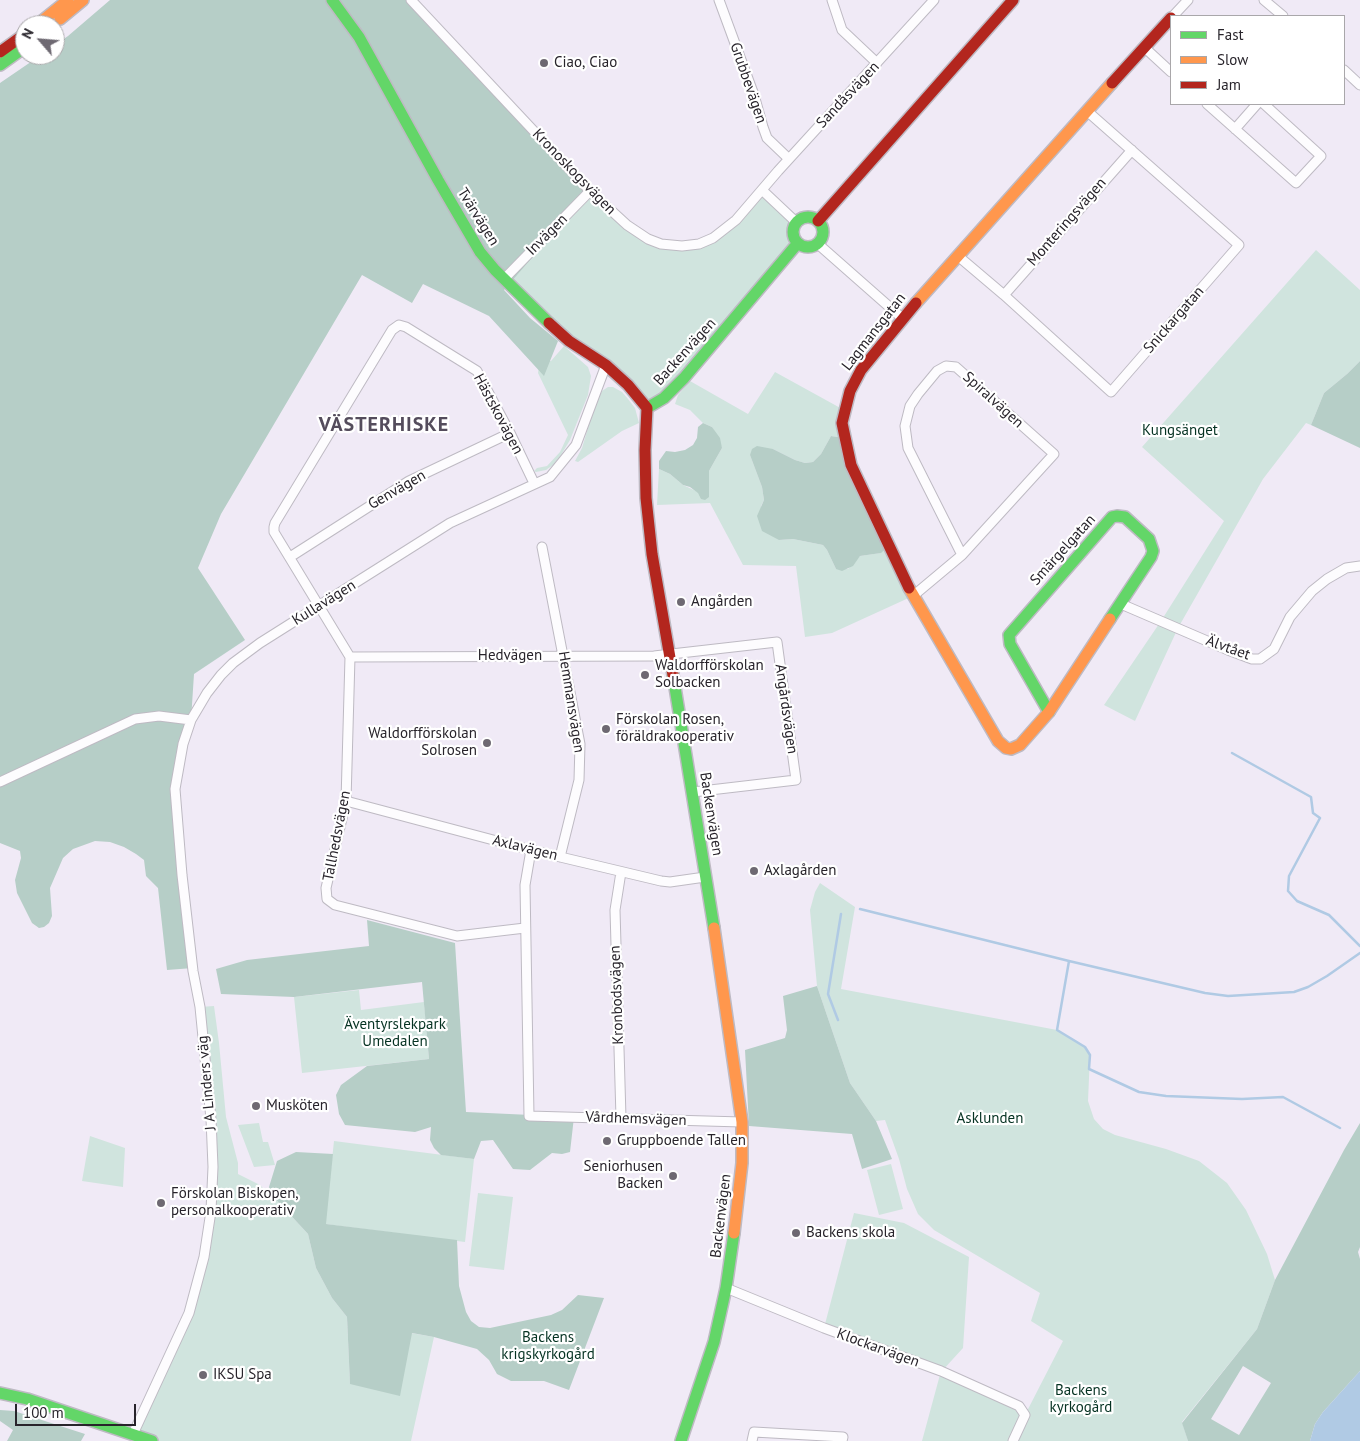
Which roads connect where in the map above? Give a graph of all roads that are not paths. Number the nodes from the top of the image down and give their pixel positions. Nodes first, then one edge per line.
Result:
1 (68, 0) edge
2 (83, 0) edge
3 (332, 0) edge
4 (411, 0) edge
5 (719, 0) edge
6 (832, 0) edge
7 (934, 0) edge
8 (1013, 0) edge
9 (1188, 0) edge
10 (1264, 0) edge
11 (49, 15) edge
12 (65, 15) edge
13 (1174, 15) edge
14 (1282, 15) edge
15 (1170, 19) edge
16 (15, 41) edge
17 (1145, 48) junction
18 (0, 52) edge
19 (15, 54) edge
20 (877, 64) junction
21 (0, 65) edge
22 (1170, 71) edge
23 (1345, 71) edge
24 (1360, 85) edge
25 (1208, 105) edge
26 (1256, 105) edge
27 (1265, 105) edge
28 (1087, 111) junction
29 (1235, 129) junction
30 (1132, 150) junction
31 (789, 159) junction
32 (762, 190) junction
33 (590, 191) junction
34 (818, 221) junction
35 (796, 222) junction
36 (797, 244) junction
37 (818, 244) junction
38 (958, 256) junction
39 (504, 278) junction
40 (1004, 294) junction
41 (902, 318) junction
42 (606, 364) junction
43 (647, 408) junction
44 (510, 433) junction
45 (534, 484) junction
46 (542, 547) dead end
47 (962, 555) junction
48 (290, 557) junction
49 (1360, 566) edge
50 (914, 596) junction
51 (1121, 604) junction
52 (320, 606) junction
53 (564, 656) junction
54 (669, 656) junction
55 (350, 657) junction
56 (1049, 712) junction
57 (191, 720) junction
58 (1006, 748) joint
59 (0, 782) edge
60 (693, 792) junction
61 (346, 801) junction
62 (530, 850) junction
63 (560, 857) junction
64 (621, 872) junction
65 (705, 877) junction
66 (525, 928) junction
67 (622, 1118) junction
68 (742, 1122) junction
69 (726, 1288) junction
70 (0, 1393) edge
71 (133, 1434) junction
72 (152, 1441) edge
73 (681, 1441) edge
74 (752, 1441) edge
75 (842, 1441) edge
76 (1013, 1441) edge

1 - 11 main road
2 - 12 main road
3 - 39 main road, Tvärvägen
4 - 33 street, Kronoskogsvägen
5 - 31 street, Grubbevägen
6 - 20 street
7 - 20 street, Sandåsvägen
8 - 34 main road
9 - 13 street, Lagmansgatan
10 - 14 street
15 - 17 main road, Lagmansgatan
16 - 18 main road
17 - 22 street
17 - 28 main road, Lagmansgatan
19 - 21 main road
20 - 31 street, Sandåsvägen
23 - 24 street
25 - 29 street
26 - 29 street
27 - 29 street
28 - 30 street, Snickargatan
28 - 38 main road, Lagmansgatan
30 - 40 street, Monteringsvägen
30 - 40 street, Snickargatan
31 - 32 street, Sandåsvägen
32 - 33 street, Kronoskogsvägen
32 - 35 street
33 - 39 street, Invägen
34 - 35 main road
34 - 37 main road
35 - 36 main road
36 - 37 main road
36 - 43 main road, Backenvägen
37 - 41 street
38 - 40 street, Snickargatan
38 - 41 main road, Lagmansgatan
39 - 42 main road, Tvärvägen
41 - 50 main road, Lagmansgatan
42 - 43 main road, Tvärvägen
42 - 45 street, Kullavägen
43 - 54 main road, Backenvägen
44 - 45 street, Hästskovägen
44 - 48 street, Genvägen
44 - 48 street, Hästskovägen
45 - 52 street, Kullavägen
46 - 53 street, Hemmansvägen
47 - 47 street, Spiralvägen
47 - 50 street, Spiralvägen
48 - 52 street, Hästskovägen
49 - 51 street, Älvtået
50 - 58 main road, Lagmansgatan
51 - 56 main road, Smärgelgatan
51 - 56 main road, Smärgelgatan
52 - 55 street
52 - 57 street, Kullavägen
53 - 54 street, Hedvägen
53 - 55 street, Hedvägen
53 - 63 street, Hemmansvägen
54 - 60 main road, Backenvägen
54 - 60 street, Angårdsvägen
55 - 61 street, Tallhedsvägen
56 - 58 main road, Smärgelgatan
57 - 59 street
57 - 71 street, J A Linders väg
60 - 65 main road, Backenvägen
61 - 62 street, Axlavägen
61 - 66 street, Tallhedsvägen
62 - 63 street, Axlavägen
62 - 66 street
63 - 64 street, Axlavägen
64 - 65 street, Axlavägen
64 - 67 street, Kronbodsvägen
65 - 68 main road, Backenvägen
66 - 67 street, Vårdhemsvägen
67 - 68 street, Vårdhemsvägen
68 - 69 main road, Backenvägen
69 - 73 main road, Backenvägen
69 - 76 street, Klockarvägen
70 - 71 main road
71 - 72 main road
74 - 75 street

